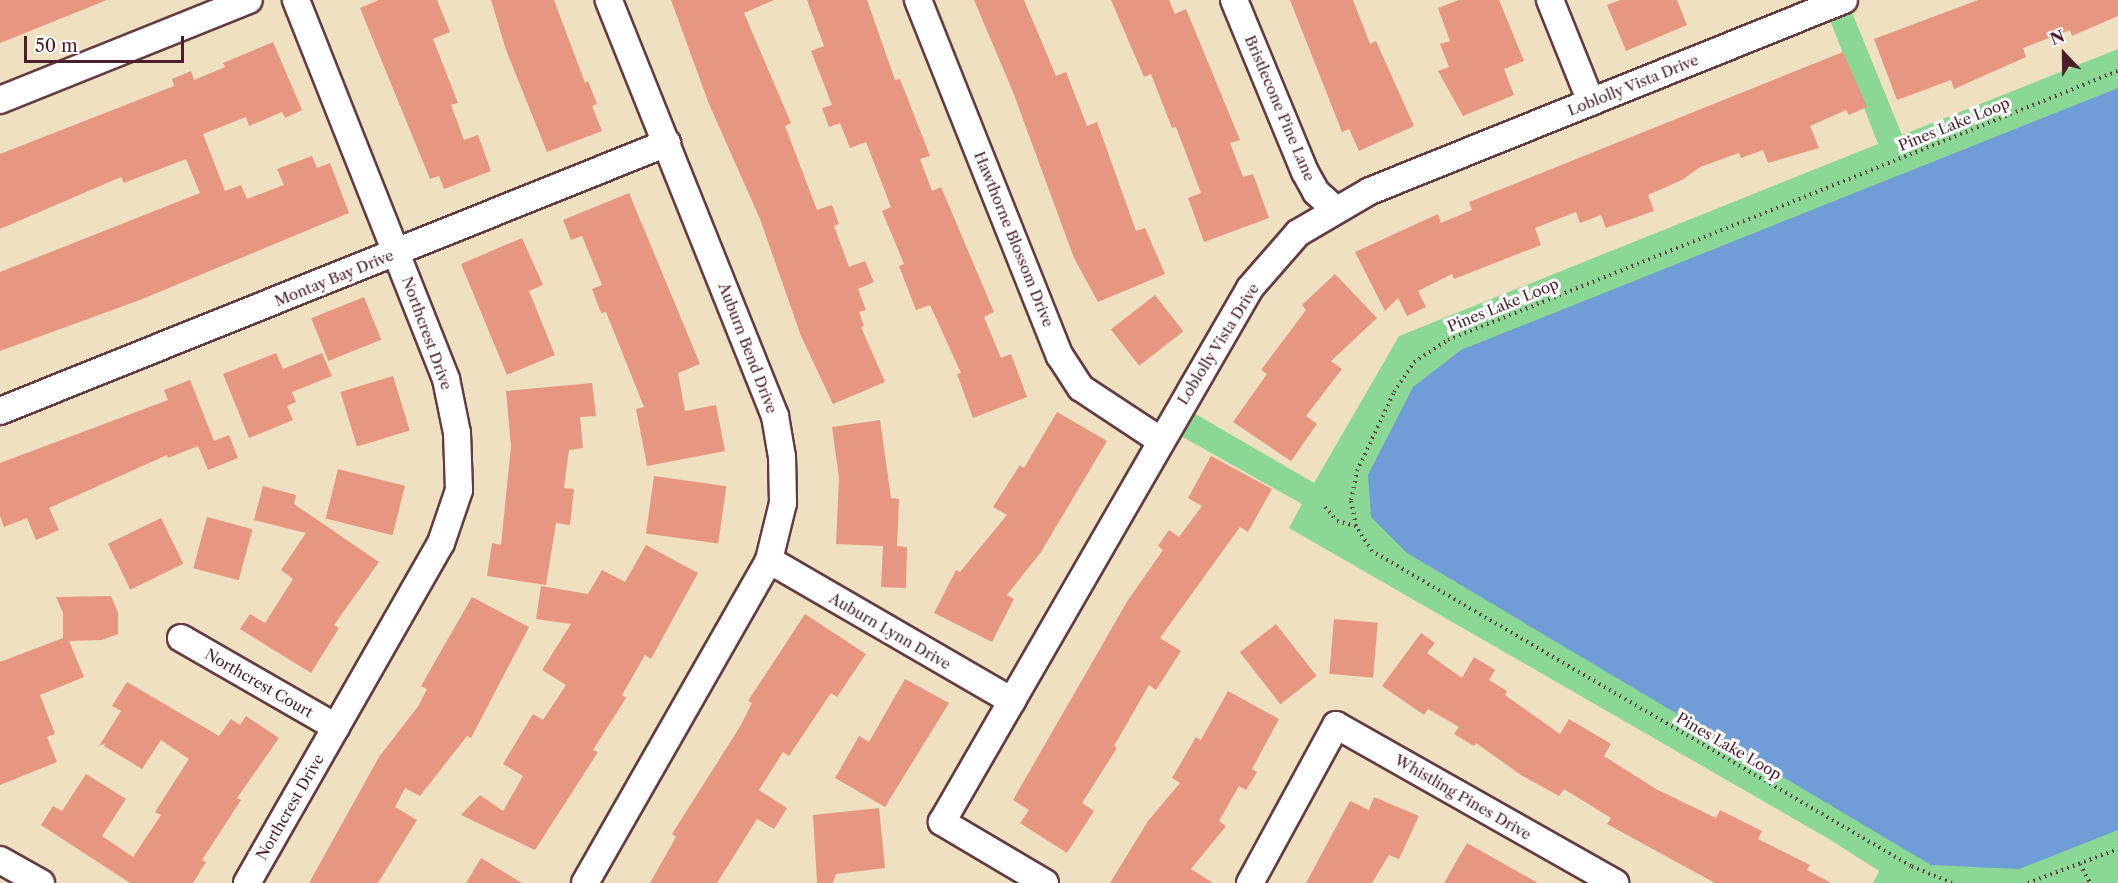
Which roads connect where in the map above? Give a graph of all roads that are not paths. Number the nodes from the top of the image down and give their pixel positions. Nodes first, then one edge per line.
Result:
1 (249, 0) edge
2 (296, 0) edge
3 (609, 0) edge
4 (918, 0) edge
5 (1234, 0) edge
6 (1550, 0) edge
7 (1844, 0) edge
8 (0, 100) edge
9 (1592, 102) junction
10 (667, 143) junction
11 (1335, 209) junction
12 (397, 252) junction
13 (0, 411) edge
14 (1160, 440) junction
15 (769, 560) junction
16 (181, 638) dead end
17 (1012, 701) junction
18 (336, 727) junction
19 (0, 860) edge
20 (1585, 876) edge
21 (40, 883) edge
22 (247, 883) edge
23 (585, 883) edge
24 (1045, 883) edge
25 (1250, 883) edge
26 (1615, 883) edge

1 - 8 street
2 - 12 street, Northcrest Drive
3 - 10 street, Auburn Bend Drive
4 - 14 street, Hawthorne Blossom Drive
5 - 11 street, Bristlecone Pine Lane
6 - 9 street
7 - 9 street, Loblolly Vista Drive
9 - 11 street, Loblolly Vista Drive
10 - 12 street, Montay Bay Drive
10 - 15 street, Auburn Bend Drive
11 - 14 street, Loblolly Vista Drive
12 - 13 street, Montay Bay Drive
12 - 18 street, Northcrest Drive
14 - 17 street, Loblolly Vista Drive
15 - 17 street, Auburn Lynn Drive
15 - 23 street, Auburn Bend Drive
16 - 18 street, Northcrest Court
17 - 24 street, Loblolly Vista Drive
18 - 22 street, Northcrest Drive
19 - 21 street
20 - 25 street, Whistling Pines Drive
20 - 26 street, Whistling Pines Drive

